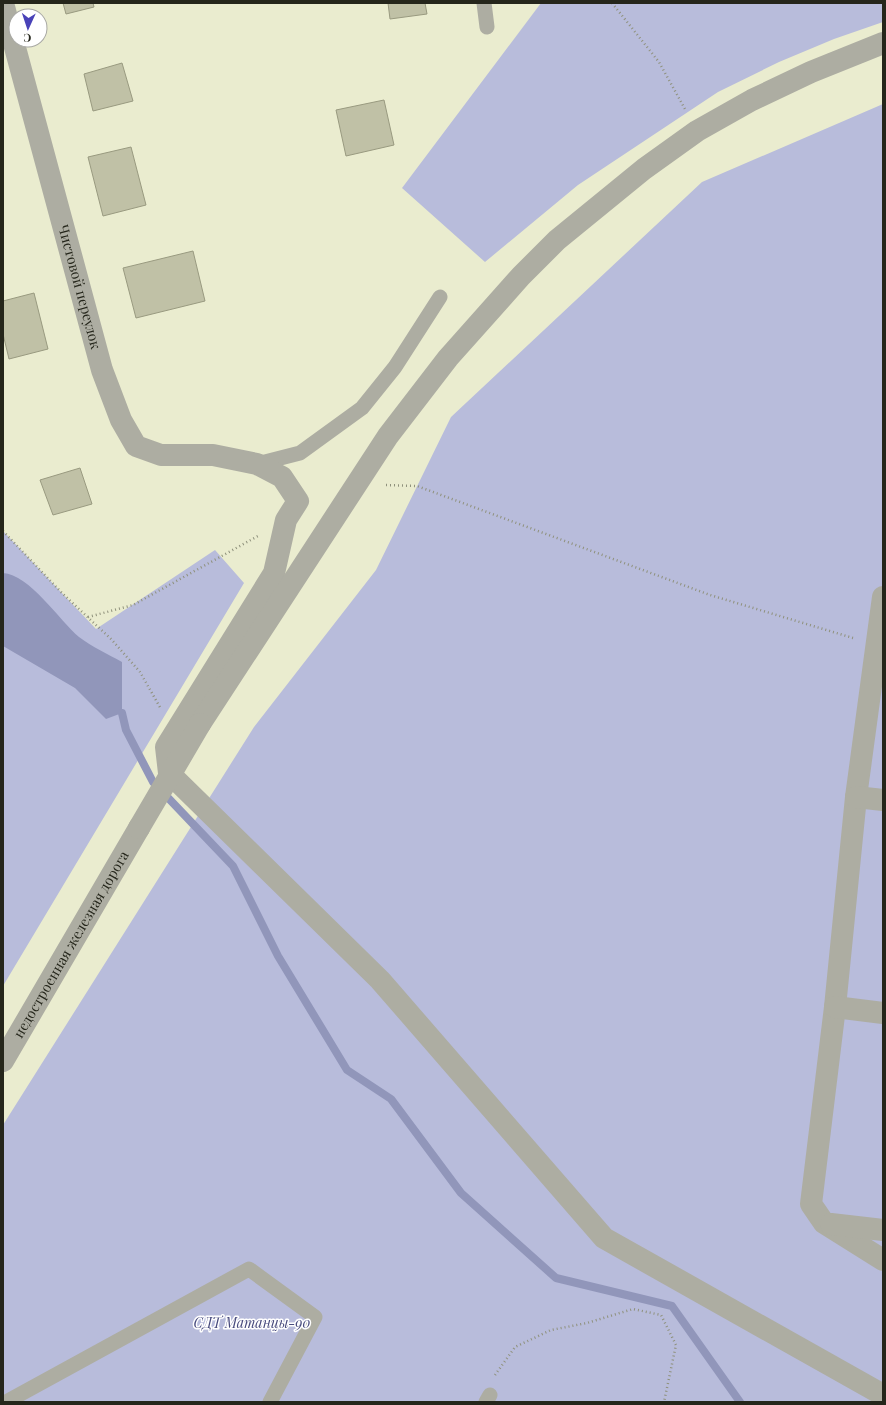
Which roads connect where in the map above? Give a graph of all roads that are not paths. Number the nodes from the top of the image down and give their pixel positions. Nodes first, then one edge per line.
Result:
1 (3, 3) edge
2 (484, 3) edge
3 (487, 27) dead end
4 (883, 43) edge
5 (440, 297) dead end
6 (257, 464) junction
7 (883, 597) edge
8 (856, 797) junction
9 (883, 800) edge
10 (835, 1007) junction
11 (883, 1013) edge
12 (3, 1061) edge
13 (824, 1223) junction
14 (883, 1230) edge
15 (883, 1260) edge
16 (883, 1395) edge
17 (6, 1402) edge
18 (270, 1402) edge

1 - 6 street, Чистовой переулок
2 - 3 lane
4 - 12 street, недостроенная железная дорога, bridge
5 - 6 lane
6 - 16 street, Чистовой переулок
7 - 8 street
8 - 9 street
8 - 10 street
10 - 11 street
10 - 13 street
13 - 14 street
13 - 15 street
17 - 18 lane

